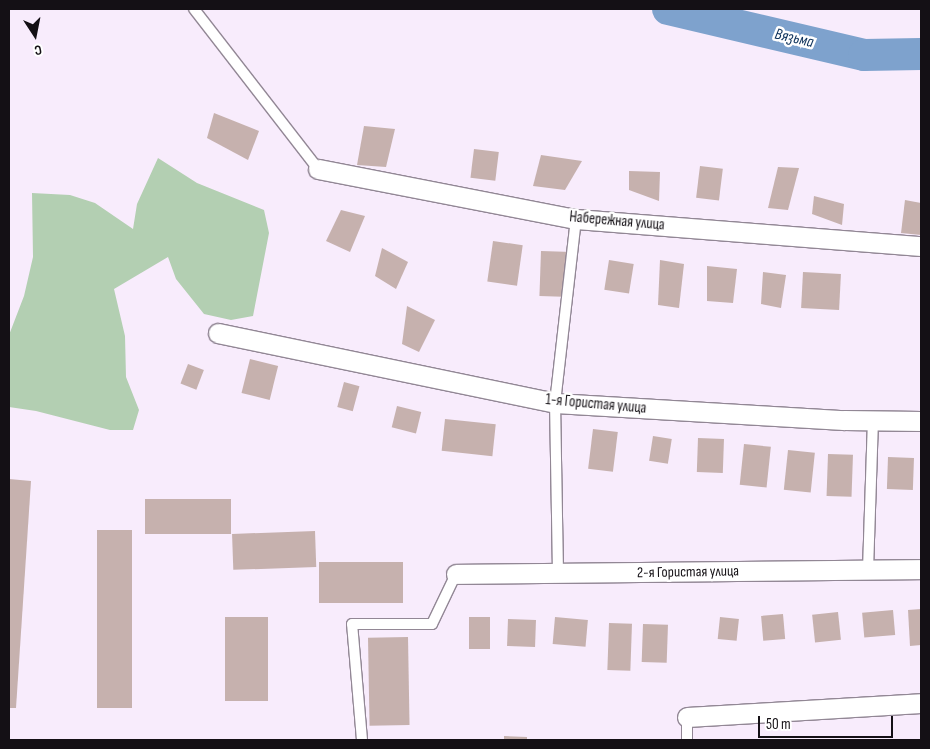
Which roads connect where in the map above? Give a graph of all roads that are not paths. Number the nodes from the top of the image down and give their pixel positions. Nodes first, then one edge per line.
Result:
1 (194, 9) edge
2 (318, 169) joint
3 (576, 219) junction
4 (921, 246) edge
5 (218, 333) dead end
6 (555, 403) junction
7 (873, 419) junction
8 (921, 421) edge
9 (921, 569) edge
10 (868, 570) junction
11 (558, 573) junction
12 (456, 574) joint
13 (921, 702) edge
14 (687, 717) joint
15 (362, 740) edge
16 (687, 740) edge

1 - 2 lane
2 - 3 street, Набережная улица
3 - 4 street, Набережная улица
3 - 6 lane
5 - 6 street, 1-я Гористая улица
6 - 7 street, 1-я Гористая улица
6 - 11 lane
7 - 8 street, 1-я Гористая улица
7 - 10 lane
9 - 10 street, 2-я Гористая улица
10 - 11 street, 2-я Гористая улица
11 - 12 street, 2-я Гористая улица
12 - 15 lane
13 - 14 street
14 - 16 lane

